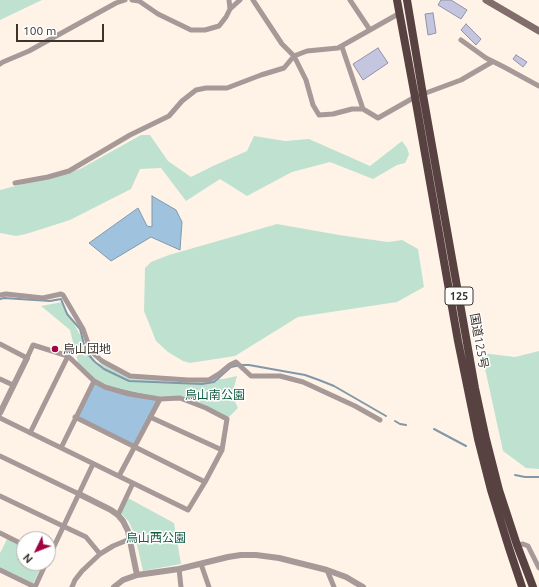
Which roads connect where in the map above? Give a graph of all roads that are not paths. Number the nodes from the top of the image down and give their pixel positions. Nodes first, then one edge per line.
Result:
1 (125, 0) edge
2 (132, 0) edge
3 (229, 0) edge
4 (240, 0) edge
5 (253, 0) edge
6 (350, 0) edge
7 (397, 0) edge
8 (407, 0) edge
9 (486, 0) edge
10 (230, 9) junction
11 (400, 13) junction
12 (370, 30) junction
13 (539, 32) edge
14 (461, 40) dead end
15 (342, 47) junction
16 (294, 56) junction
17 (492, 62) junction
18 (0, 64) edge
19 (539, 86) edge
20 (419, 96) junction
21 (362, 109) junction
22 (15, 183) dead end
23 (0, 296) edge
24 (0, 344) edge
25 (68, 356) junction
26 (27, 358) junction
27 (0, 379) edge
28 (94, 380) junction
29 (13, 385) junction
30 (160, 399) junction
31 (0, 413) edge
32 (75, 417) junction
33 (150, 417) junction
34 (0, 418) edge
35 (380, 420) dead end
36 (30, 433) junction
37 (61, 448) junction
38 (134, 448) junction
39 (222, 450) junction
40 (0, 456) edge
41 (93, 464) junction
42 (119, 476) junction
43 (205, 482) junction
44 (133, 483) junction
45 (79, 494) junction
46 (0, 496) edge
47 (118, 515) junction
48 (63, 526) junction
49 (0, 533) edge
50 (130, 539) junction
51 (16, 541) edge
52 (56, 541) edge
53 (517, 545) junction
54 (100, 554) junction
55 (201, 564) junction
56 (539, 568) edge
57 (179, 569) junction
58 (0, 570) edge
59 (327, 570) junction
60 (42, 571) edge
61 (137, 575) junction
62 (35, 587) edge
63 (72, 587) edge
64 (114, 587) edge
65 (181, 587) edge
66 (209, 587) edge
67 (334, 587) edge
68 (364, 587) edge
69 (522, 587) edge
70 (533, 587) edge

1 - 18 street
2 - 10 street
3 - 10 street
4 - 10 street
5 - 16 street
6 - 12 street
7 - 11 highway, 国道125号 / 125
8 - 20 highway, 国道125号 / 125
9 - 13 main road
11 - 12 street
11 - 20 highway, 国道125号 / 125
12 - 15 street
14 - 17 street
15 - 16 street
15 - 21 street
16 - 21 street
16 - 22 street
17 - 19 street
17 - 20 street
20 - 21 street
20 - 53 highway, 国道125号 / 125
20 - 69 highway, 国道125号 / 125
23 - 35 street
24 - 26 street
25 - 26 street
25 - 28 street
25 - 36 street
26 - 29 street
27 - 29 street
28 - 30 street
28 - 32 street
29 - 31 street
30 - 33 street
30 - 39 street
32 - 37 street
32 - 38 street
33 - 38 street
33 - 39 street
34 - 36 street
36 - 37 street
37 - 41 street
38 - 42 street
38 - 43 street
39 - 43 street
40 - 45 street
41 - 42 street
41 - 45 street
42 - 44 street
43 - 44 street
44 - 47 street
45 - 47 street
45 - 48 street
46 - 48 street
47 - 50 street
48 - 52 street
48 - 54 street
49 - 51 street
50 - 54 street
50 - 61 street
53 - 56 street
53 - 70 highway, 国道125号 / 125
54 - 63 street
55 - 57 street
55 - 59 street
55 - 66 street
57 - 61 street
57 - 65 street
58 - 62 street
59 - 67 street
59 - 68 street
60 - 62 street
61 - 64 street

